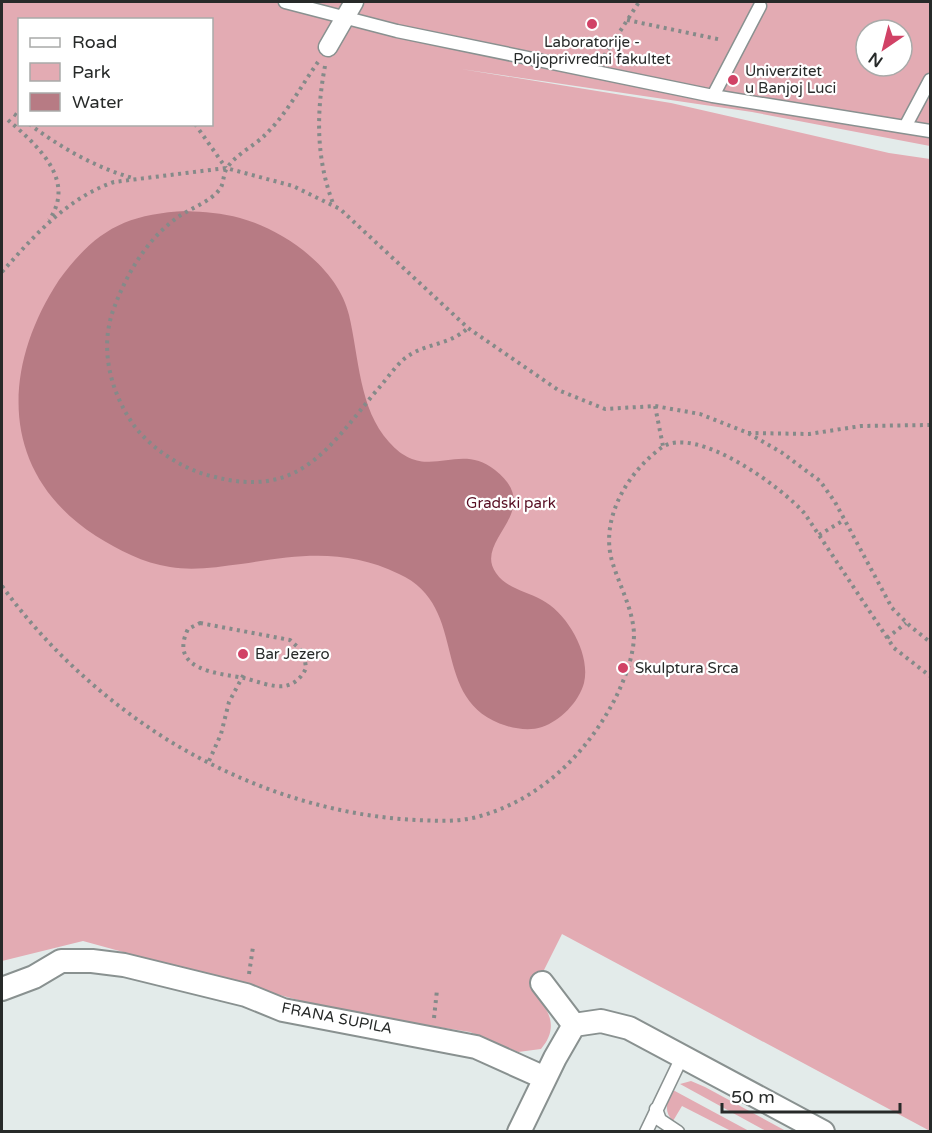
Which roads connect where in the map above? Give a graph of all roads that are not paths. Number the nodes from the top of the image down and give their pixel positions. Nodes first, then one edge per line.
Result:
1 (285, 2) edge
2 (760, 6) dead end
3 (350, 9) edge
4 (328, 47) road end
5 (930, 80) edge
6 (713, 96) junction
7 (905, 127) junction
8 (930, 131) edge
9 (542, 983) dead end
10 (2, 988) edge
11 (574, 1025) junction
12 (682, 1057) junction
13 (545, 1078) junction
14 (657, 1109) junction
15 (519, 1131) edge
16 (646, 1131) edge
17 (678, 1131) edge
18 (823, 1131) edge

1 - 3 lane
2 - 6 lane
3 - 4 street
3 - 6 lane
5 - 7 lane
6 - 7 lane
7 - 8 lane
9 - 11 street
10 - 13 street, FRANA SUPILA
11 - 12 street
11 - 13 street
12 - 14 lane
12 - 18 street
13 - 15 street
14 - 16 lane
14 - 17 lane

